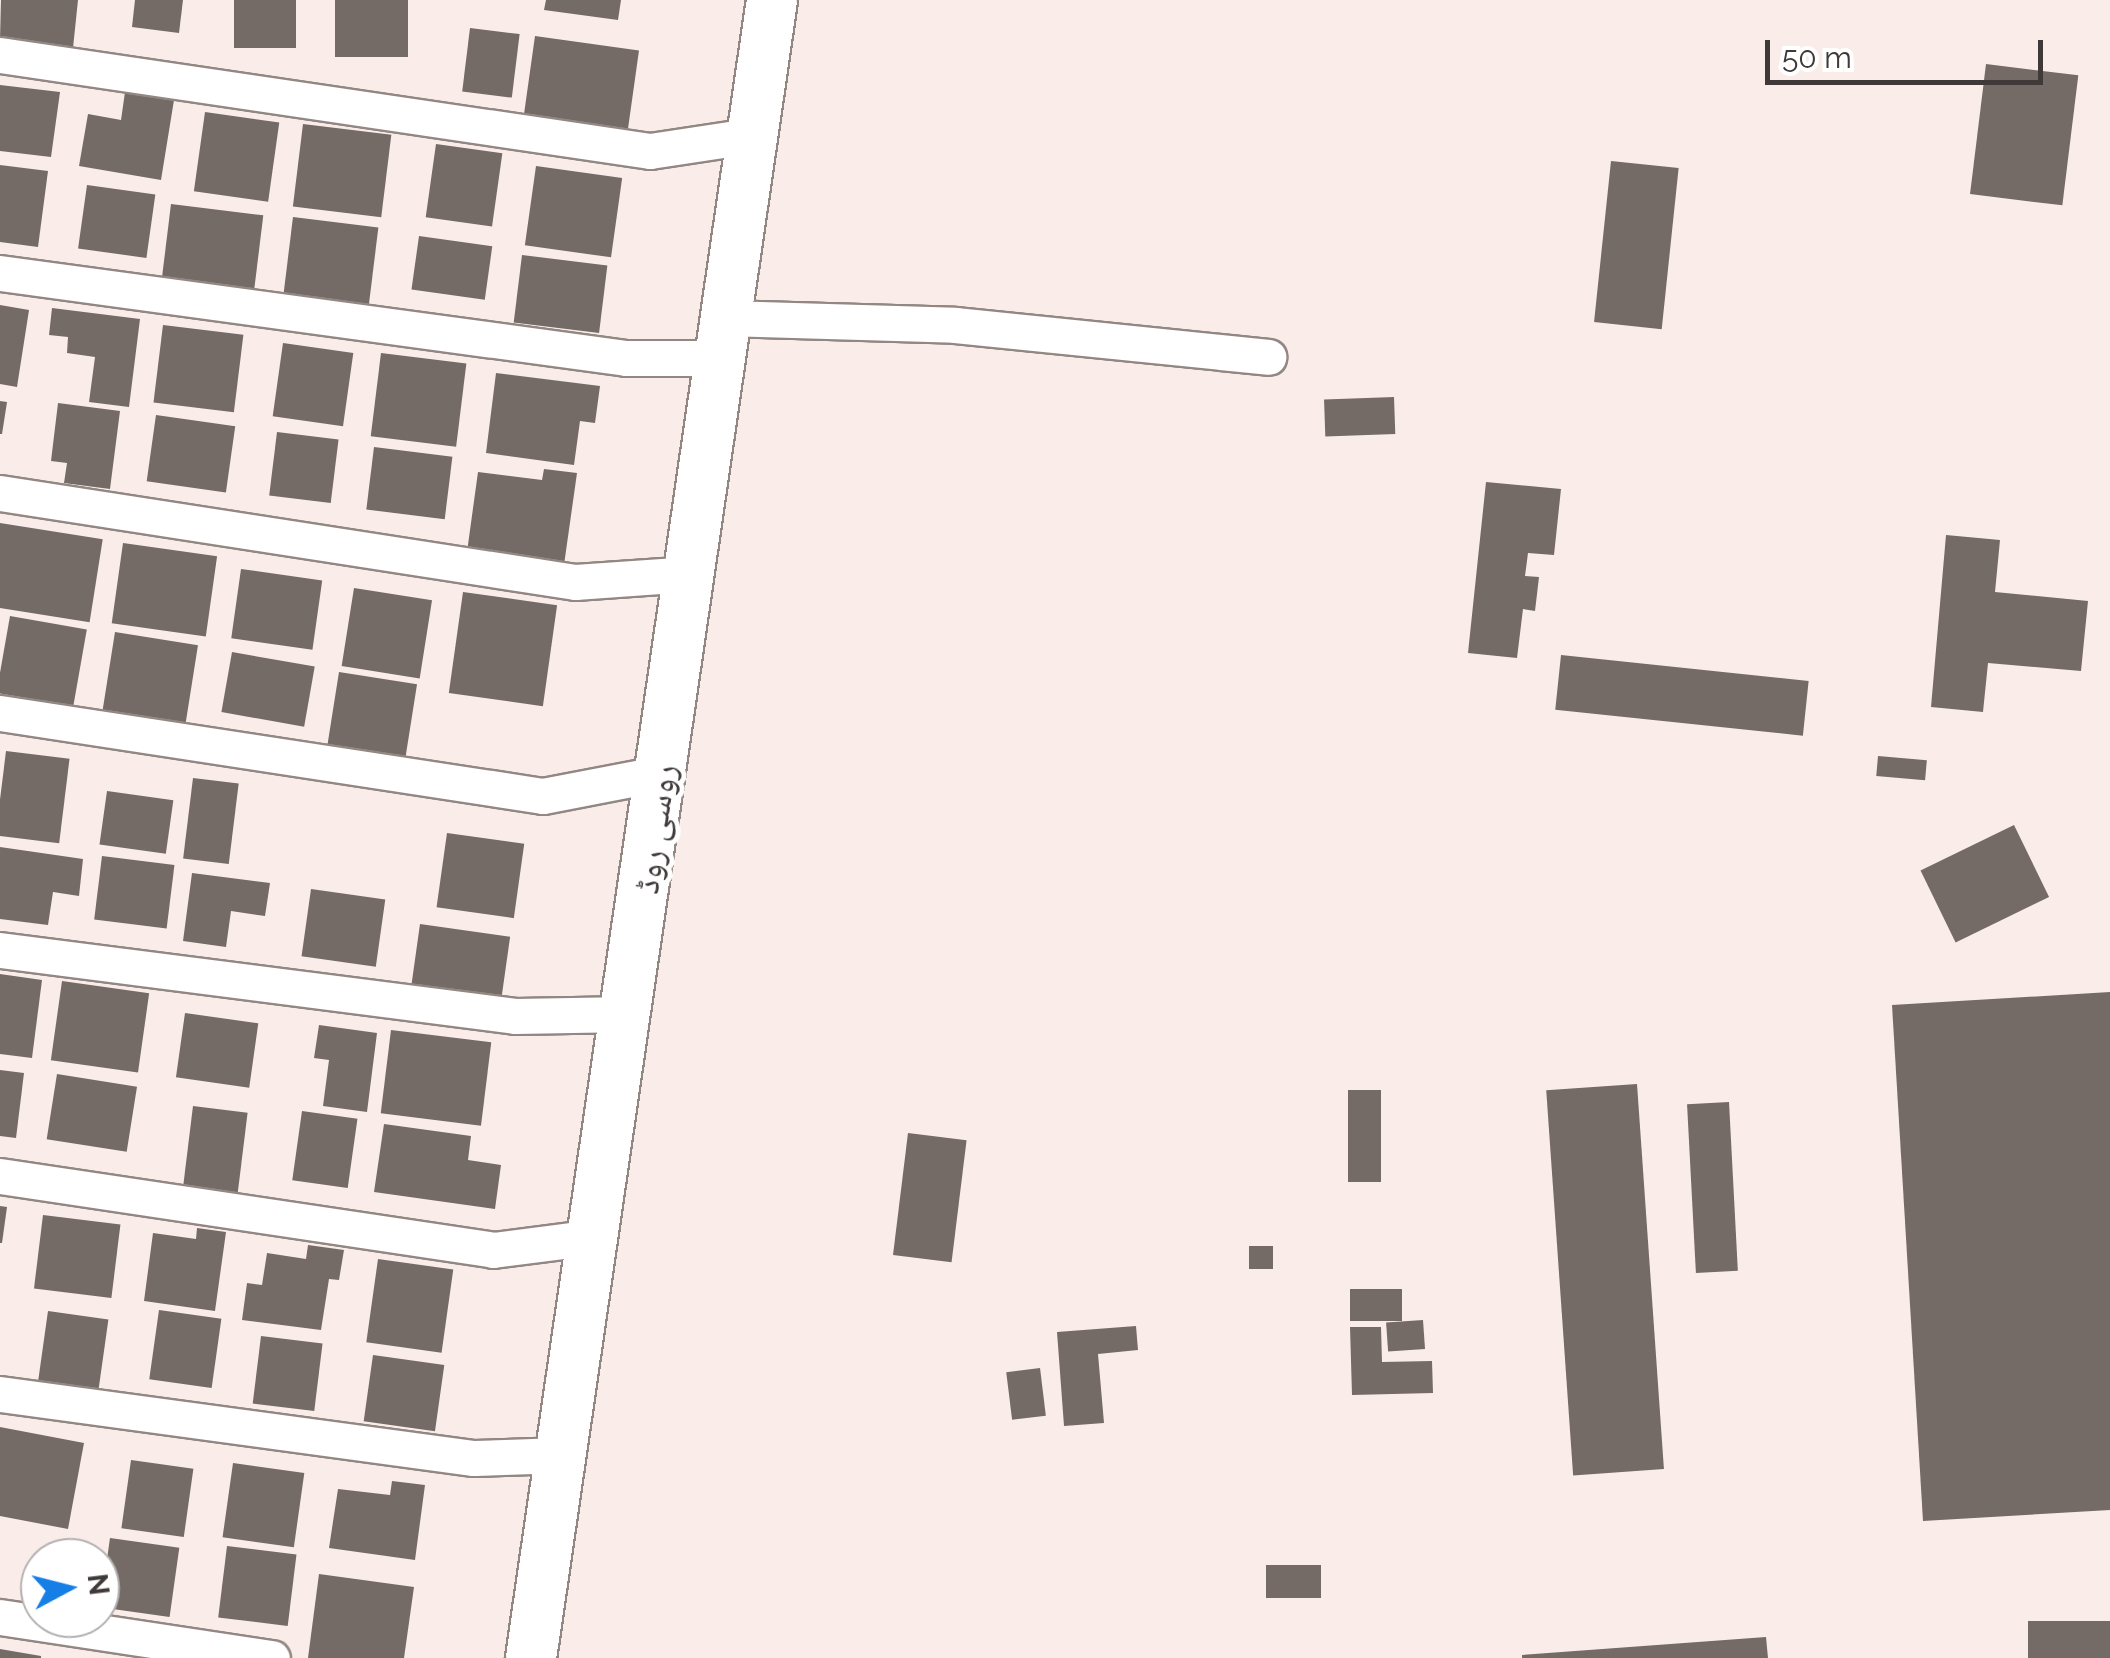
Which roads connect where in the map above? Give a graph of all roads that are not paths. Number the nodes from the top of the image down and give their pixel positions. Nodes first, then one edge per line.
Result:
1 (772, 0) edge
2 (0, 55) edge
3 (750, 136) junction
4 (0, 273) edge
5 (722, 338) junction
6 (1268, 358) dead end
7 (0, 493) edge
8 (688, 574) junction
9 (0, 713) edge
10 (663, 774) junction
11 (0, 950) edge
12 (629, 1014) junction
13 (0, 1176) edge
14 (596, 1237) junction
15 (0, 1394) edge
16 (562, 1455) junction
17 (0, 1618) edge
18 (272, 1658) edge
19 (531, 1658) edge

1 - 3 main road, روسی روڈ
2 - 3 street
3 - 5 main road, روسی روڈ
4 - 5 street
5 - 6 street
5 - 8 main road, روسی روڈ
7 - 8 street
8 - 10 main road, روسی روڈ
9 - 10 street
10 - 12 main road, روسی روڈ
11 - 12 street
12 - 14 main road, روسی روڈ
13 - 14 street
14 - 16 main road, روسی روڈ
15 - 16 street
16 - 19 main road, روسی روڈ
17 - 18 street

